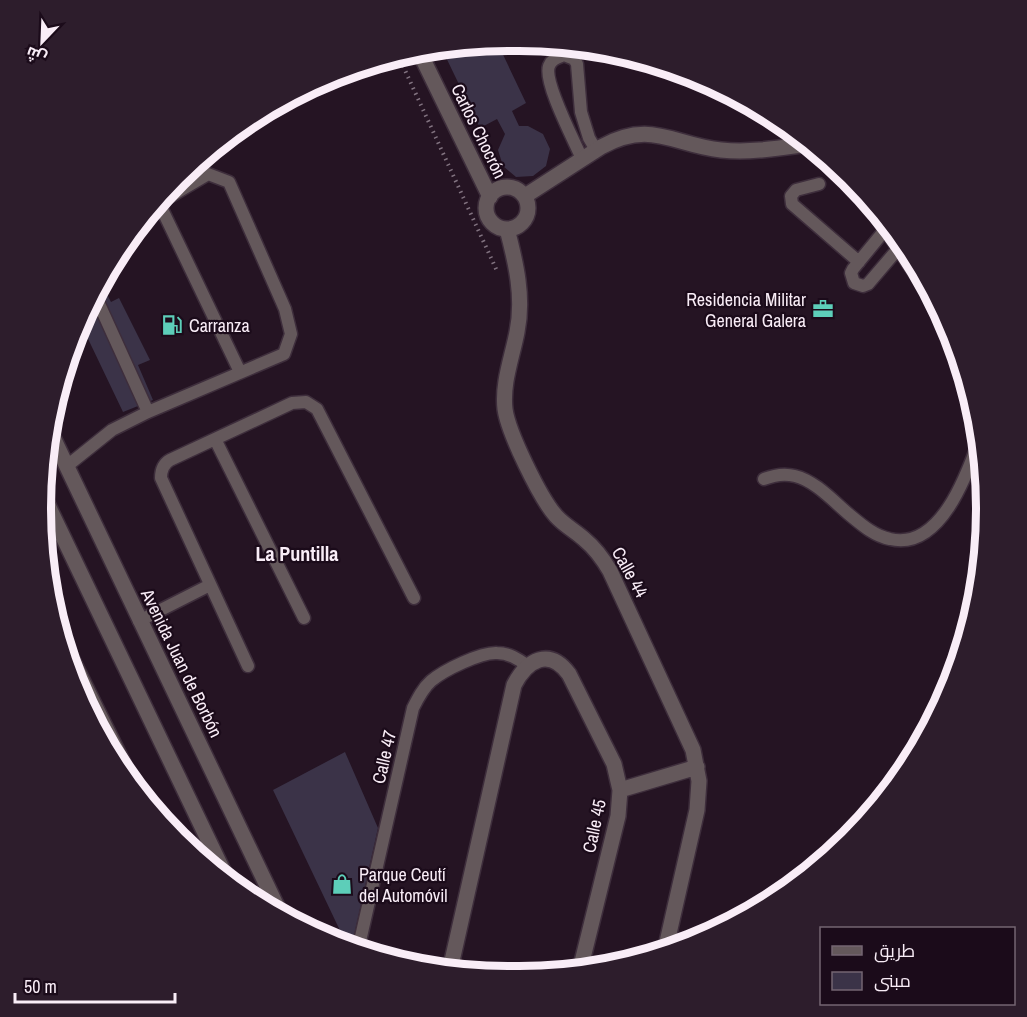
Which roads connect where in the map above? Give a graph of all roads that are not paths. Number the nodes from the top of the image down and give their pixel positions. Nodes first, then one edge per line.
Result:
1 (423, 59) edge
2 (797, 146) edge
3 (596, 150) junction
4 (582, 159) junction
5 (819, 184) dead end
6 (180, 191) edge
7 (490, 196) junction
8 (525, 196) junction
9 (162, 210) edge
10 (507, 229) junction
11 (883, 232) edge
12 (896, 250) edge
13 (859, 262) junction
14 (99, 304) edge
15 (240, 372) junction
16 (148, 412) junction
17 (215, 439) junction
18 (56, 443) edge
19 (973, 456) edge
20 (67, 466) junction
21 (764, 479) dead end
22 (51, 512) edge
23 (210, 585) junction
24 (414, 598) dead end
25 (304, 618) dead end
26 (140, 621) junction
27 (248, 666) dead end
28 (528, 666) junction
29 (84, 680) edge
30 (117, 744) joint
31 (119, 748) edge
32 (697, 767) junction
33 (620, 790) junction
34 (220, 862) edge
35 (273, 901) edge
36 (360, 942) edge
37 (667, 942) edge
38 (582, 961) edge
39 (452, 962) edge

1 - 7 street, Carlos Chocrón
2 - 3 street
3 - 4 street
3 - 4 lane
4 - 8 street
5 - 13 lane
6 - 15 lane
7 - 8 street
7 - 10 street
8 - 10 street
9 - 15 lane
10 - 32 street, Calle 44
11 - 13 lane
12 - 13 lane
14 - 16 lane
15 - 16 lane
16 - 20 lane
17 - 23 lane
17 - 24 lane
17 - 25 lane
18 - 20 street, Avenida Juan de Borbón
19 - 21 lane
20 - 26 street, Avenida Juan de Borbón
22 - 34 street
23 - 26 lane
23 - 27 lane
26 - 35 street, Avenida Juan de Borbón
28 - 33 street, Calle 45
28 - 36 lane, Calle 47
28 - 39 street
29 - 30 lane
30 - 31 lane
32 - 33 street
32 - 37 street, Calle 44
33 - 38 street, Calle 45

